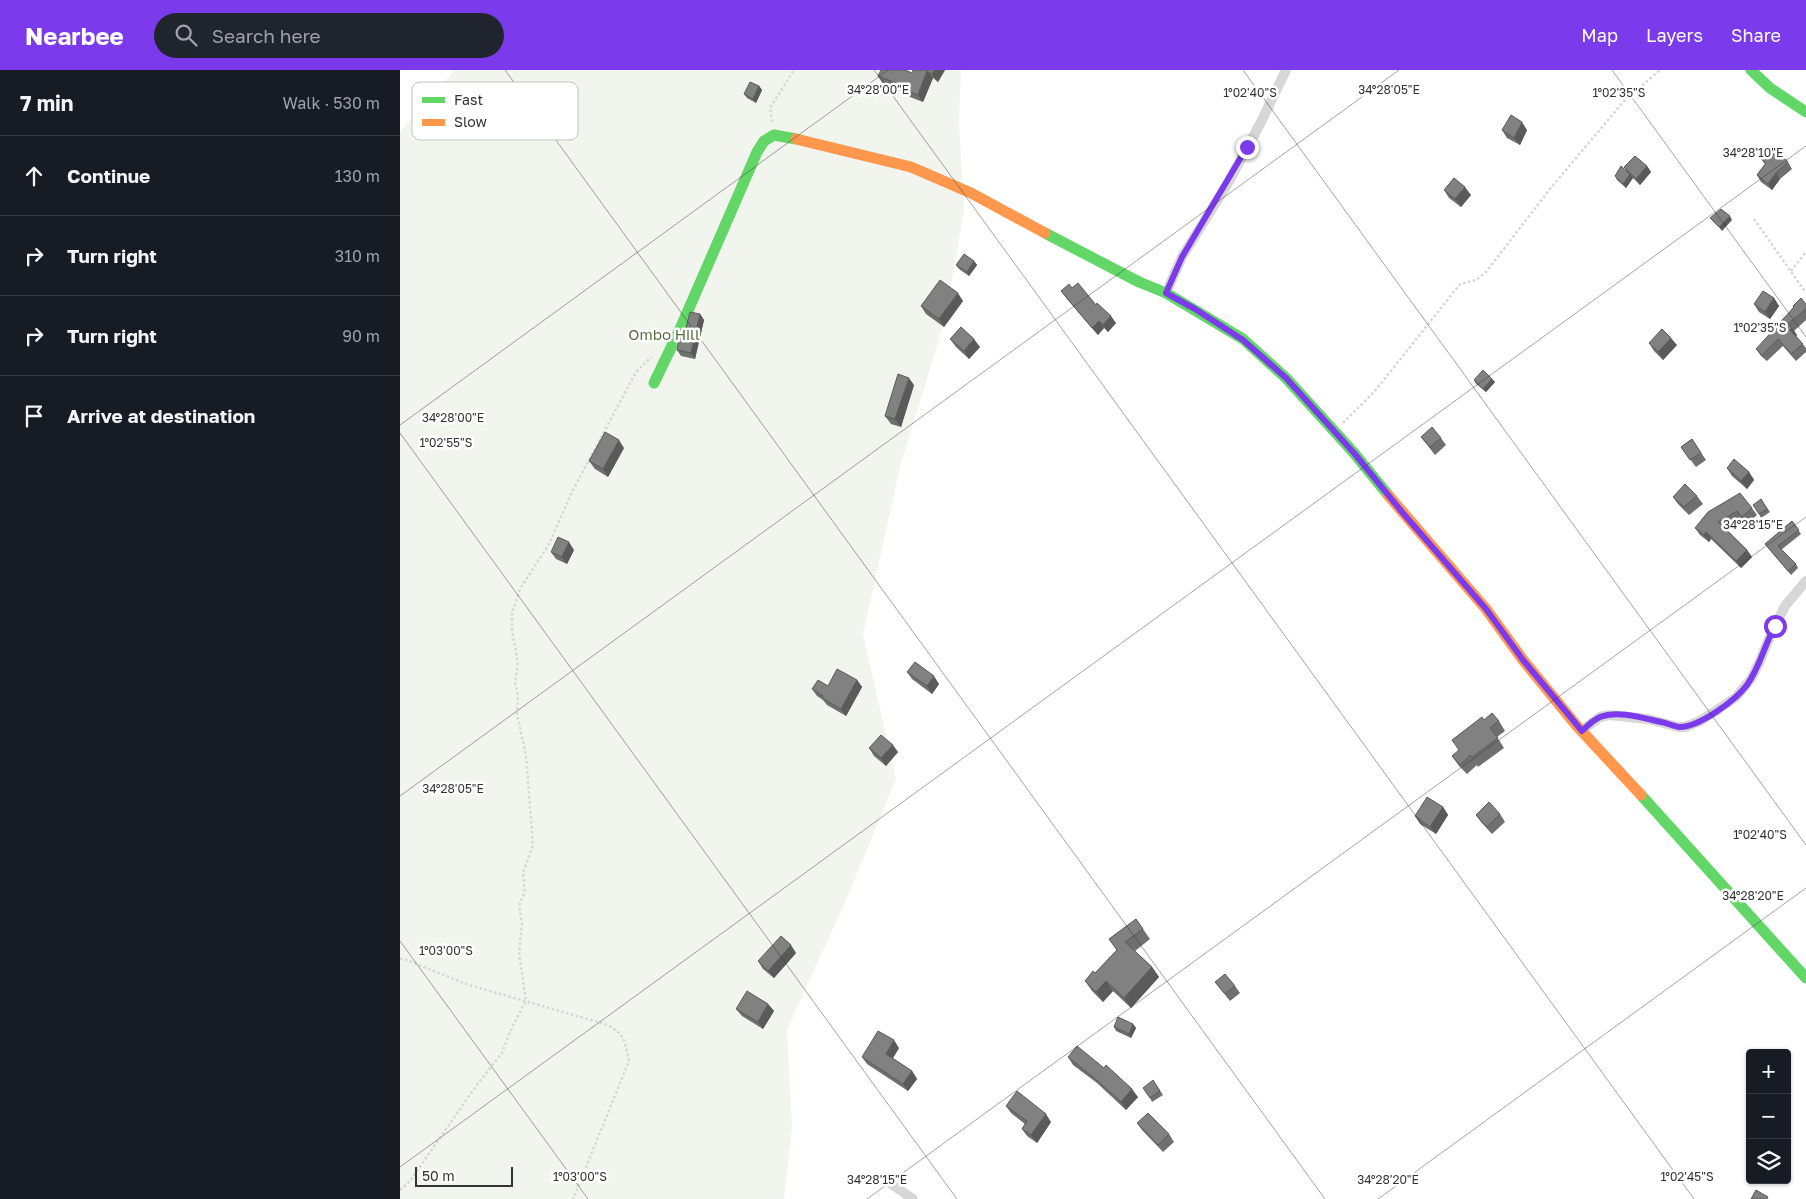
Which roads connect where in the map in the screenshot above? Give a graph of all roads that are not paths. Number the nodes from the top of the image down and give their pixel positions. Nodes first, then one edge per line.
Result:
1 (1286, 70) edge
2 (1751, 70) edge
3 (1806, 112) edge
4 (1166, 293) junction
5 (654, 383) dead end
6 (1806, 581) edge
7 (1582, 731) junction
8 (1806, 977) edge
9 (890, 1183) dead end
10 (913, 1199) edge

1 - 4 street
2 - 3 street
4 - 5 street
4 - 7 street
6 - 7 street
7 - 8 street
9 - 10 street

